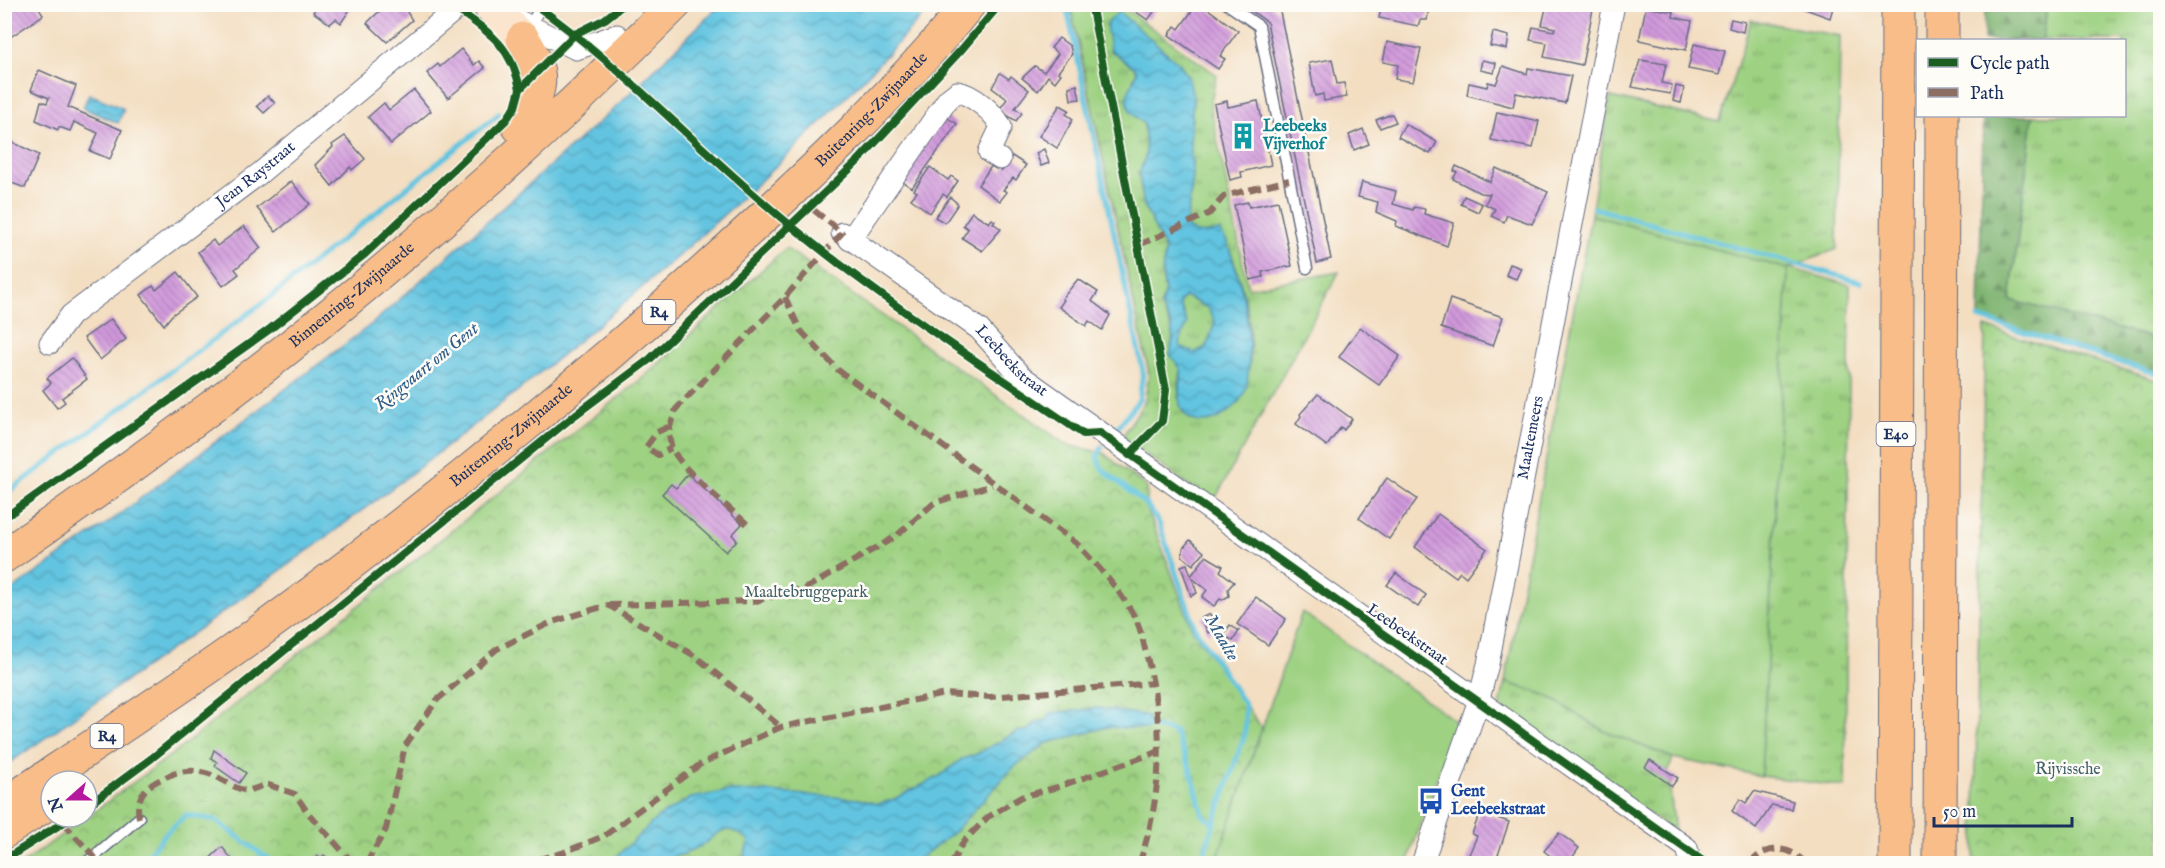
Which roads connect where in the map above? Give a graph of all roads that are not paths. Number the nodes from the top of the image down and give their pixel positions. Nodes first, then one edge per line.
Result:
1 (542, 4) edge
2 (648, 4) edge
3 (675, 4) edge
4 (969, 4) edge
5 (1227, 4) edge
6 (1614, 4) edge
7 (1898, 4) edge
8 (1942, 4) edge
9 (480, 5) edge
10 (526, 33) junction
11 (617, 35) junction
12 (1942, 39) edge
13 (1942, 117) edge
14 (519, 127) junction
15 (1000, 159) dead end
16 (413, 249) junction
17 (1307, 268) dead end
18 (50, 342) dead end
19 (4, 556) edge
20 (209, 666) junction
21 (1478, 702) junction
22 (95, 769) edge
23 (4, 805) edge
24 (39, 809) edge
25 (139, 818) dead end
26 (4, 832) edge
27 (85, 864) edge
28 (1422, 864) edge
29 (1691, 864) edge
30 (1895, 864) edge
31 (1940, 864) edge

1 - 10 lane
2 - 11 highway
3 - 16 highway, Binnenring-Zwijnaarde
4 - 20 highway, Buitenring-Zwijnaarde / R4
5 - 17 lane
6 - 21 street, Maaltemeers
7 - 30 highway, E40
8 - 12 highway
9 - 10 main road
9 - 18 street, Jean Raystraat
10 - 11 street
10 - 14 highway
11 - 14 highway
13 - 31 highway
14 - 16 highway
15 - 21 street, Leebeekstraat
16 - 19 highway, Binnenring-Zwijnaarde
20 - 22 highway
20 - 23 highway, Buitenring-Zwijnaarde / R4
21 - 28 street, Maaltemeers
21 - 29 street, Leebeekstraat
24 - 26 highway
25 - 27 lane

